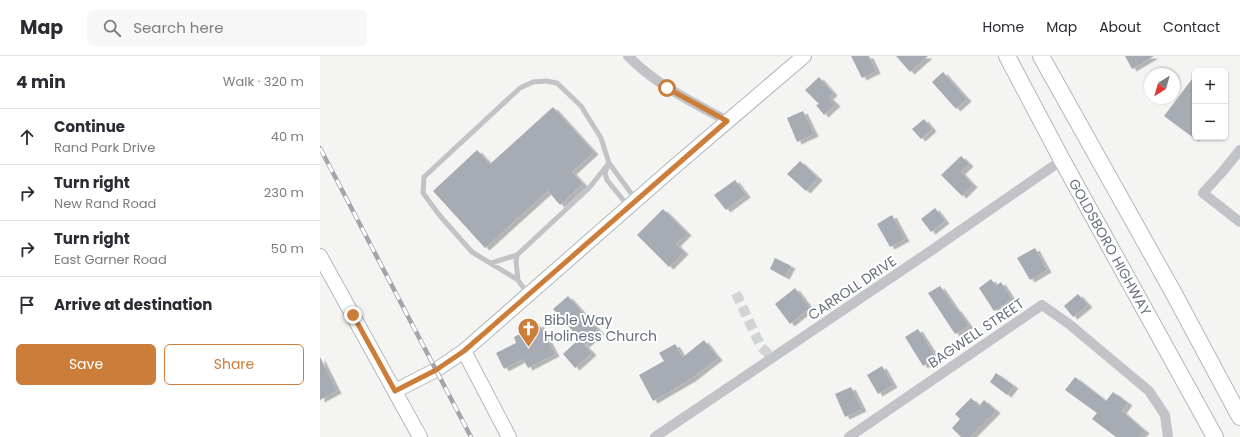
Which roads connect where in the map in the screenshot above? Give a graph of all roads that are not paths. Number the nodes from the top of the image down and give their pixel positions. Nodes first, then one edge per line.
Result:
1 (628, 56) edge
2 (804, 56) edge
3 (1007, 56) edge
4 (1041, 56) edge
5 (727, 121) junction
6 (1240, 150) edge
7 (1062, 160) junction
8 (609, 163) junction
9 (632, 203) junction
10 (1240, 222) edge
11 (517, 255) junction
12 (320, 256) edge
13 (491, 263) junction
14 (518, 280) junction
15 (528, 295) junction
16 (464, 351) junction
17 (395, 391) junction
18 (1240, 417) edge
19 (420, 437) edge
20 (509, 437) edge
21 (655, 437) edge
22 (849, 437) edge
23 (1168, 437) edge
24 (1215, 437) edge

1 - 5 street
2 - 5 street
3 - 7 main road, GOLDSBORO HIGHWAY
4 - 18 main road
5 - 9 street
6 - 10 street
7 - 21 street, CARROLL DRIVE
7 - 24 main road, GOLDSBORO HIGHWAY
8 - 9 lane
8 - 9 lane
8 - 11 lane
8 - 13 lane
9 - 15 street
11 - 13 lane
11 - 14 lane
12 - 17 street
13 - 14 lane
14 - 15 lane
15 - 16 street
16 - 17 street
16 - 20 street
17 - 19 street
22 - 23 street, BAGWELL STREET

